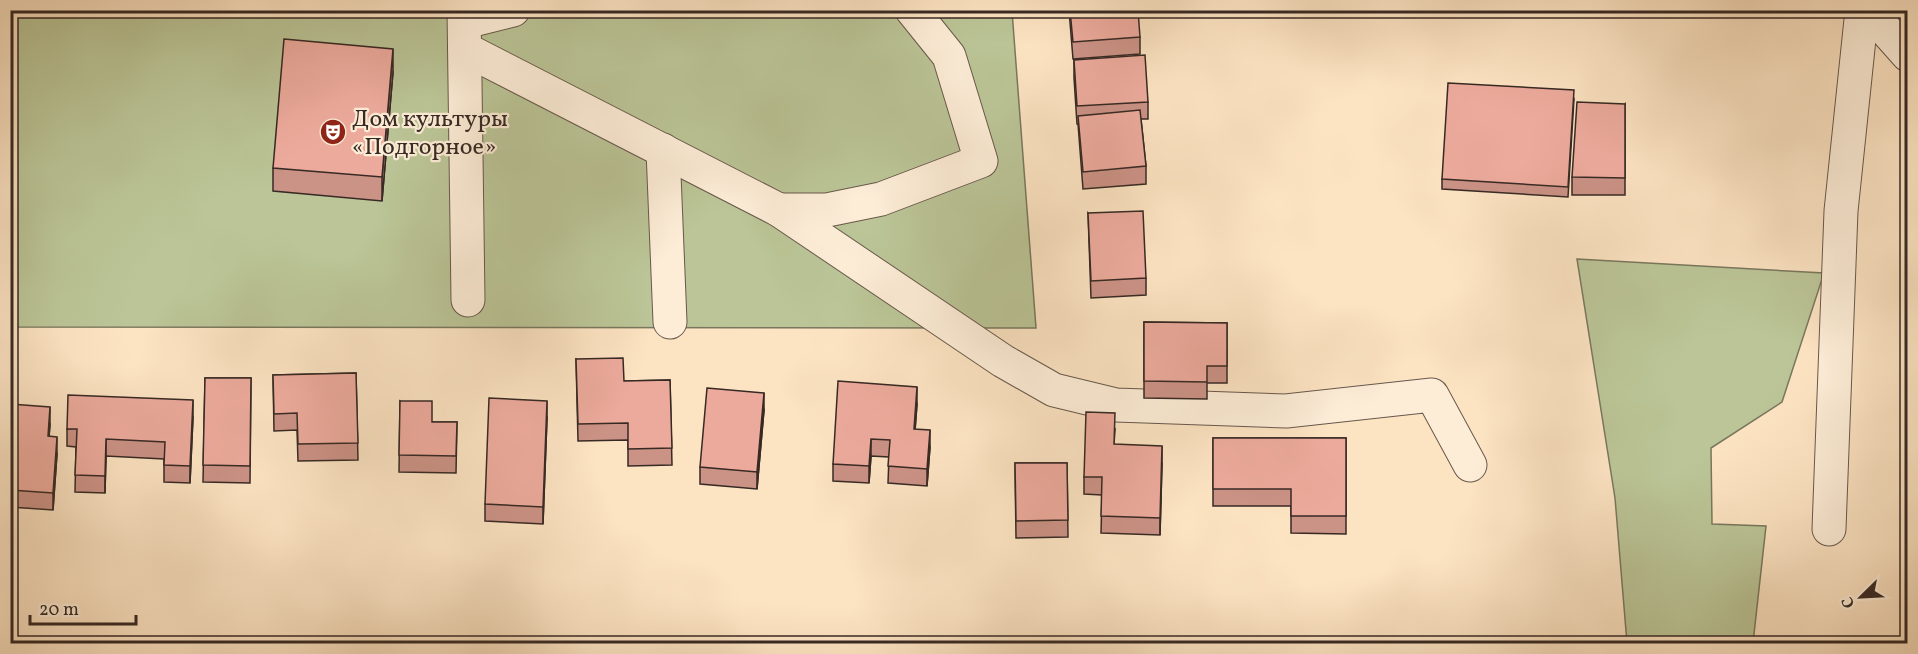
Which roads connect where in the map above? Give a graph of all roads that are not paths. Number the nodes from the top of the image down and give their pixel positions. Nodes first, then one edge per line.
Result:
1 (513, 10) edge
2 (912, 10) edge
3 (1862, 10) edge
4 (1868, 10) edge
5 (465, 27) edge
6 (1908, 56) edge
7 (663, 150) junction
8 (779, 210) junction
9 (468, 300) dead end
10 (670, 322) dead end
11 (1470, 465) dead end
12 (1829, 529) dead end

1 - 5 street
2 - 8 street
3 - 12 street
4 - 6 street
5 - 7 street
5 - 9 street
7 - 8 street
7 - 10 street
8 - 11 street

